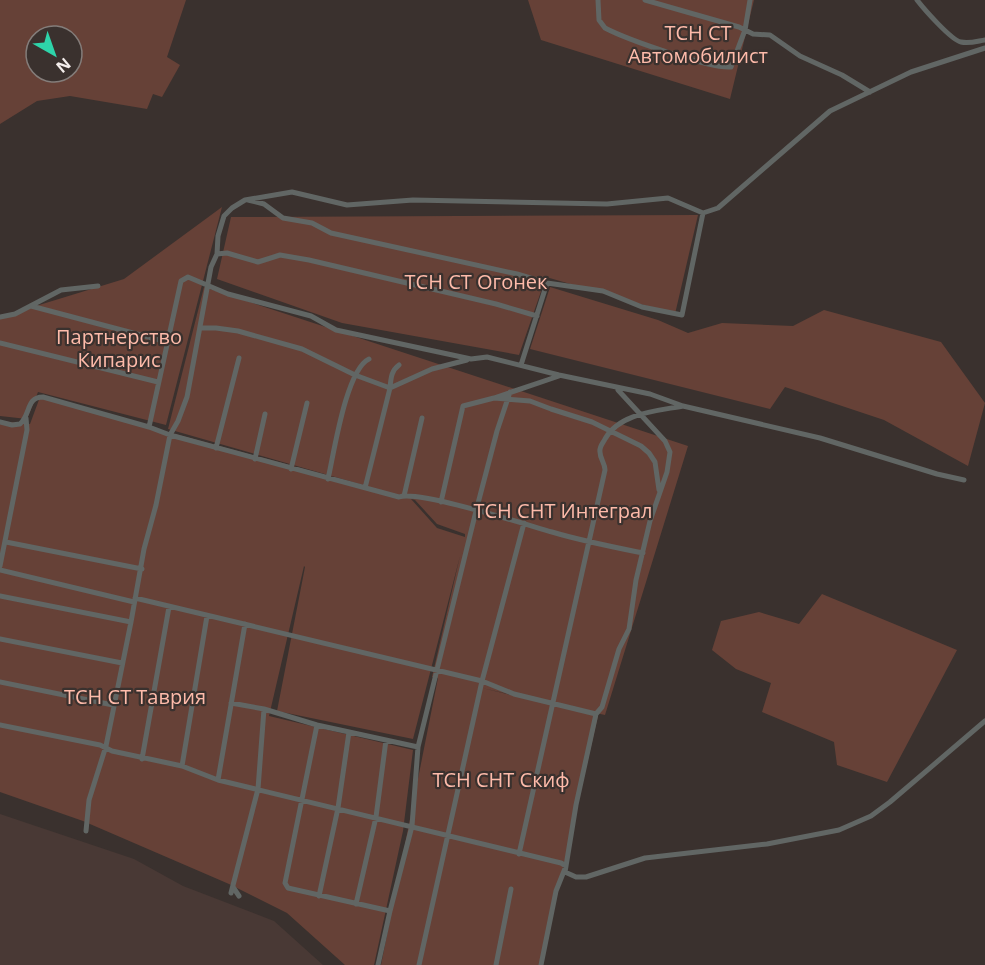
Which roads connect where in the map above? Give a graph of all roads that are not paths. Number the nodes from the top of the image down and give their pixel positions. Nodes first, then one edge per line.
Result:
1 (598, 0) edge
2 (645, 0) edge
3 (750, 0) edge
4 (915, 0) edge
5 (745, 30) junction
6 (985, 40) edge
7 (985, 48) edge
8 (870, 92) junction
9 (244, 200) junction
10 (703, 213) junction
11 (217, 254) junction
12 (547, 283) junction
13 (208, 285) junction
14 (98, 286) dead end
15 (31, 306) junction
16 (537, 316) junction
17 (0, 317) edge
18 (200, 328) junction
19 (167, 342) junction
20 (0, 343) edge
21 (239, 358) dead end
22 (369, 358) dead end
23 (471, 359) junction
24 (399, 365) dead end
25 (521, 365) junction
26 (355, 375) junction
27 (559, 375) junction
28 (158, 382) junction
29 (390, 388) junction
30 (617, 388) junction
31 (509, 396) junction
32 (307, 403) dead end
33 (683, 406) junction
34 (265, 414) dead end
35 (642, 414) junction
36 (26, 418) junction
37 (422, 418) dead end
38 (0, 422) edge
39 (149, 427) junction
40 (609, 431) junction
41 (170, 435) junction
42 (216, 448) junction
43 (255, 459) junction
44 (291, 469) junction
45 (327, 479) junction
46 (964, 480) dead end
47 (365, 488) junction
48 (659, 495) junction
49 (404, 496) junction
50 (441, 502) junction
51 (476, 512) junction
52 (524, 523) junction
53 (6, 542) junction
54 (590, 542) junction
55 (643, 552) junction
56 (0, 568) edge
57 (142, 569) junction
58 (0, 596) edge
59 (135, 600) junction
60 (169, 607) junction
61 (207, 616) junction
62 (131, 622) junction
63 (245, 624) junction
64 (0, 639) edge
65 (122, 663) junction
66 (438, 671) junction
67 (482, 681) junction
68 (0, 682) edge
69 (231, 703) junction
70 (554, 704) junction
71 (113, 705) junction
72 (264, 709) junction
73 (596, 714) junction
74 (985, 721) edge
75 (0, 725) edge
76 (316, 725) junction
77 (349, 732) junction
78 (386, 740) junction
79 (105, 746) junction
80 (418, 747) junction
81 (142, 759) junction
82 (182, 766) junction
83 (218, 780) junction
84 (258, 789) junction
85 (302, 800) junction
86 (338, 808) junction
87 (376, 817) junction
88 (412, 826) junction
89 (86, 831) dead end
90 (447, 834) junction
91 (519, 854) junction
92 (566, 866) junction
93 (511, 889) dead end
94 (239, 896) dead end
95 (319, 896) junction
96 (356, 904) junction
97 (390, 910) junction
98 (378, 965) edge
99 (419, 965) edge
100 (496, 965) edge
101 (541, 965) edge

1 - 5 street
2 - 5 street
3 - 5 street
4 - 6 street
5 - 8 street
7 - 8 street
8 - 10 street
9 - 10 street
9 - 11 street
9 - 12 street
10 - 12 street
11 - 13 street
11 - 16 street
12 - 16 street
13 - 18 street
13 - 19 street
13 - 23 street
14 - 15 street
15 - 17 street
15 - 19 street
16 - 25 street
18 - 26 street
18 - 41 street
19 - 28 street
20 - 28 street
21 - 42 street
22 - 26 street
23 - 25 street
23 - 29 street
24 - 29 street
25 - 27 street
26 - 29 street
26 - 45 street
27 - 30 street
27 - 31 street
28 - 39 street
29 - 47 street
30 - 33 street
30 - 35 street
31 - 40 street
31 - 50 street
31 - 51 street
32 - 44 street
33 - 35 street
33 - 46 street
34 - 43 street
35 - 40 street
35 - 48 street
36 - 38 street
36 - 39 street
36 - 53 street
37 - 49 street
39 - 41 street
40 - 48 street
40 - 54 street
41 - 42 street
41 - 57 street
42 - 43 street
43 - 44 street
44 - 45 street
45 - 47 street
47 - 49 street
48 - 55 street
49 - 50 street
50 - 51 street
51 - 52 street
51 - 66 street
52 - 54 street
52 - 67 street
53 - 56 street
53 - 57 street
54 - 55 street
54 - 70 street
55 - 73 street
56 - 59 street
57 - 59 street
58 - 62 street
59 - 60 street
59 - 62 street
60 - 61 street
60 - 81 street
61 - 63 street
61 - 82 street
62 - 65 street
63 - 66 street
63 - 69 street
64 - 65 street
65 - 71 street
66 - 67 street
66 - 80 street
67 - 70 street
67 - 90 street
68 - 71 street
69 - 72 street
69 - 83 street
70 - 73 street
70 - 91 street
71 - 79 street
72 - 76 street
72 - 84 street
73 - 92 street
74 - 92 street
75 - 79 street
76 - 77 street
76 - 85 street
77 - 78 street
77 - 86 street
78 - 80 street
78 - 87 street
79 - 81 street
79 - 89 street
80 - 88 street
81 - 82 street
82 - 83 street
83 - 84 street
84 - 85 street
84 - 94 street
85 - 86 street
85 - 95 street
86 - 87 street
86 - 95 street
87 - 88 street
87 - 96 street
88 - 90 street
88 - 97 street
90 - 91 street
90 - 99 street
91 - 92 street
92 - 101 street
93 - 100 street
95 - 96 street
96 - 97 street
97 - 98 street

